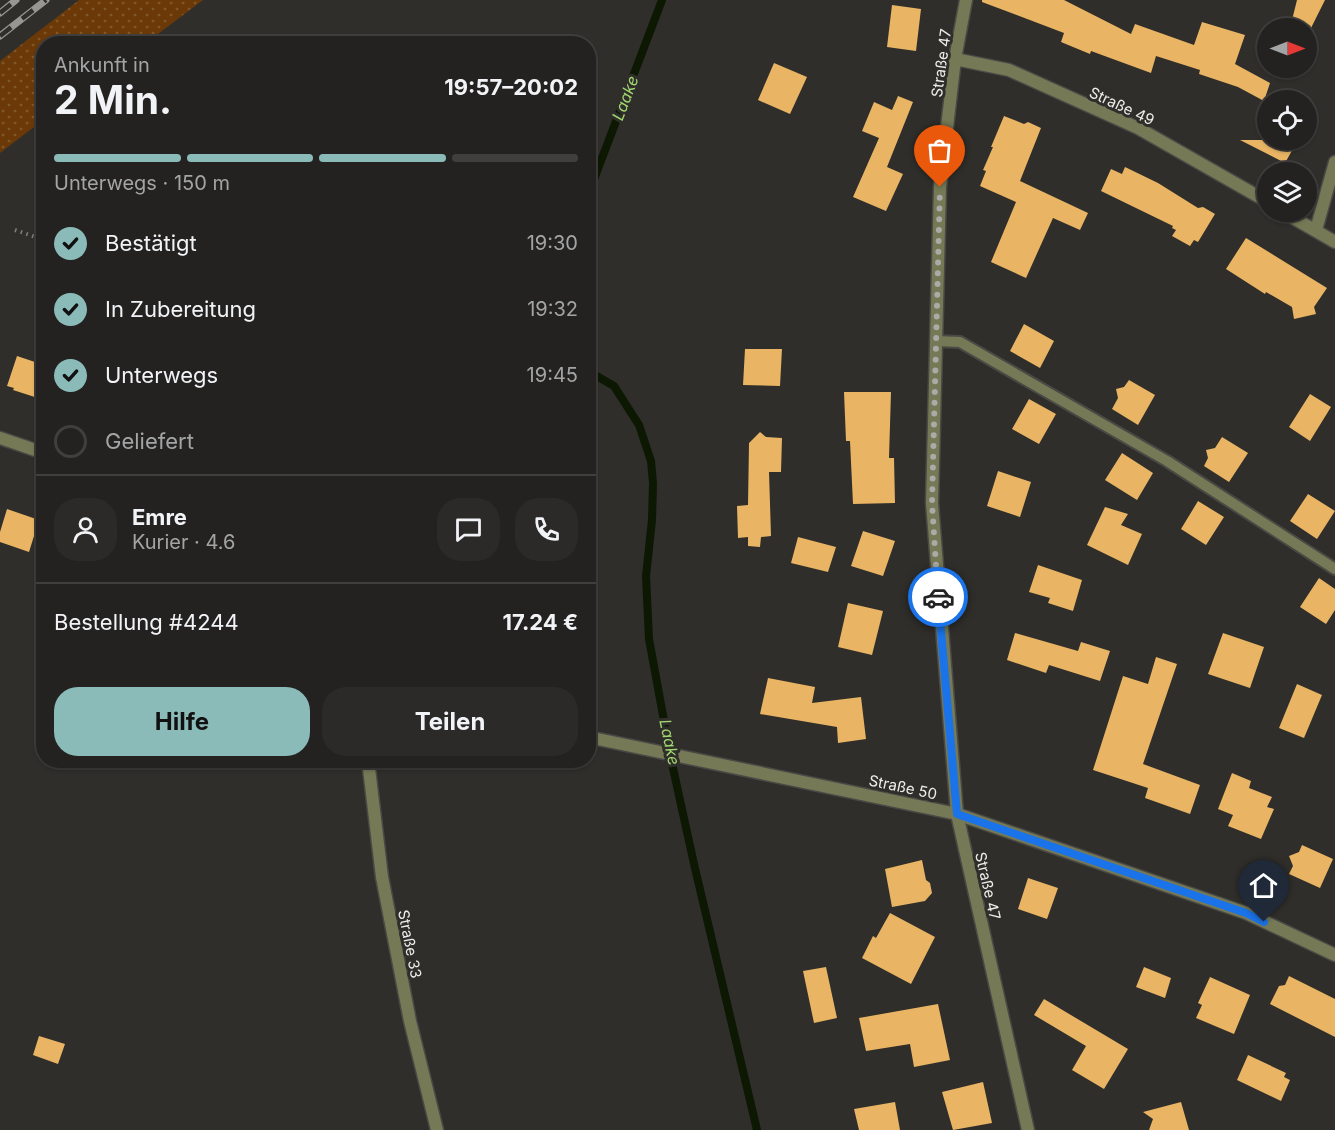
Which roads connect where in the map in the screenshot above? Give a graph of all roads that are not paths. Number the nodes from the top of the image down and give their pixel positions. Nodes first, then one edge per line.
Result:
1 (966, 0) edge
2 (955, 59) junction
3 (1335, 162) edge
4 (1257, 196) edge
5 (1301, 222) edge
6 (1316, 230) junction
7 (1335, 242) edge
8 (936, 341) junction
9 (0, 438) edge
10 (36, 450) edge
11 (1335, 569) edge
12 (596, 739) edge
13 (369, 768) edge
14 (957, 814) junction
15 (1335, 955) edge
16 (436, 1130) edge
17 (1028, 1130) edge

1 - 2 street, Straße 47
2 - 4 street, Straße 49
2 - 8 street, Straße 47
3 - 6 street
5 - 6 street
6 - 7 street
8 - 11 lane
8 - 14 street, Straße 47
9 - 10 street
12 - 14 street, Straße 50
13 - 16 street, Straße 33
14 - 15 street, Straße 50
14 - 17 street, Straße 47

